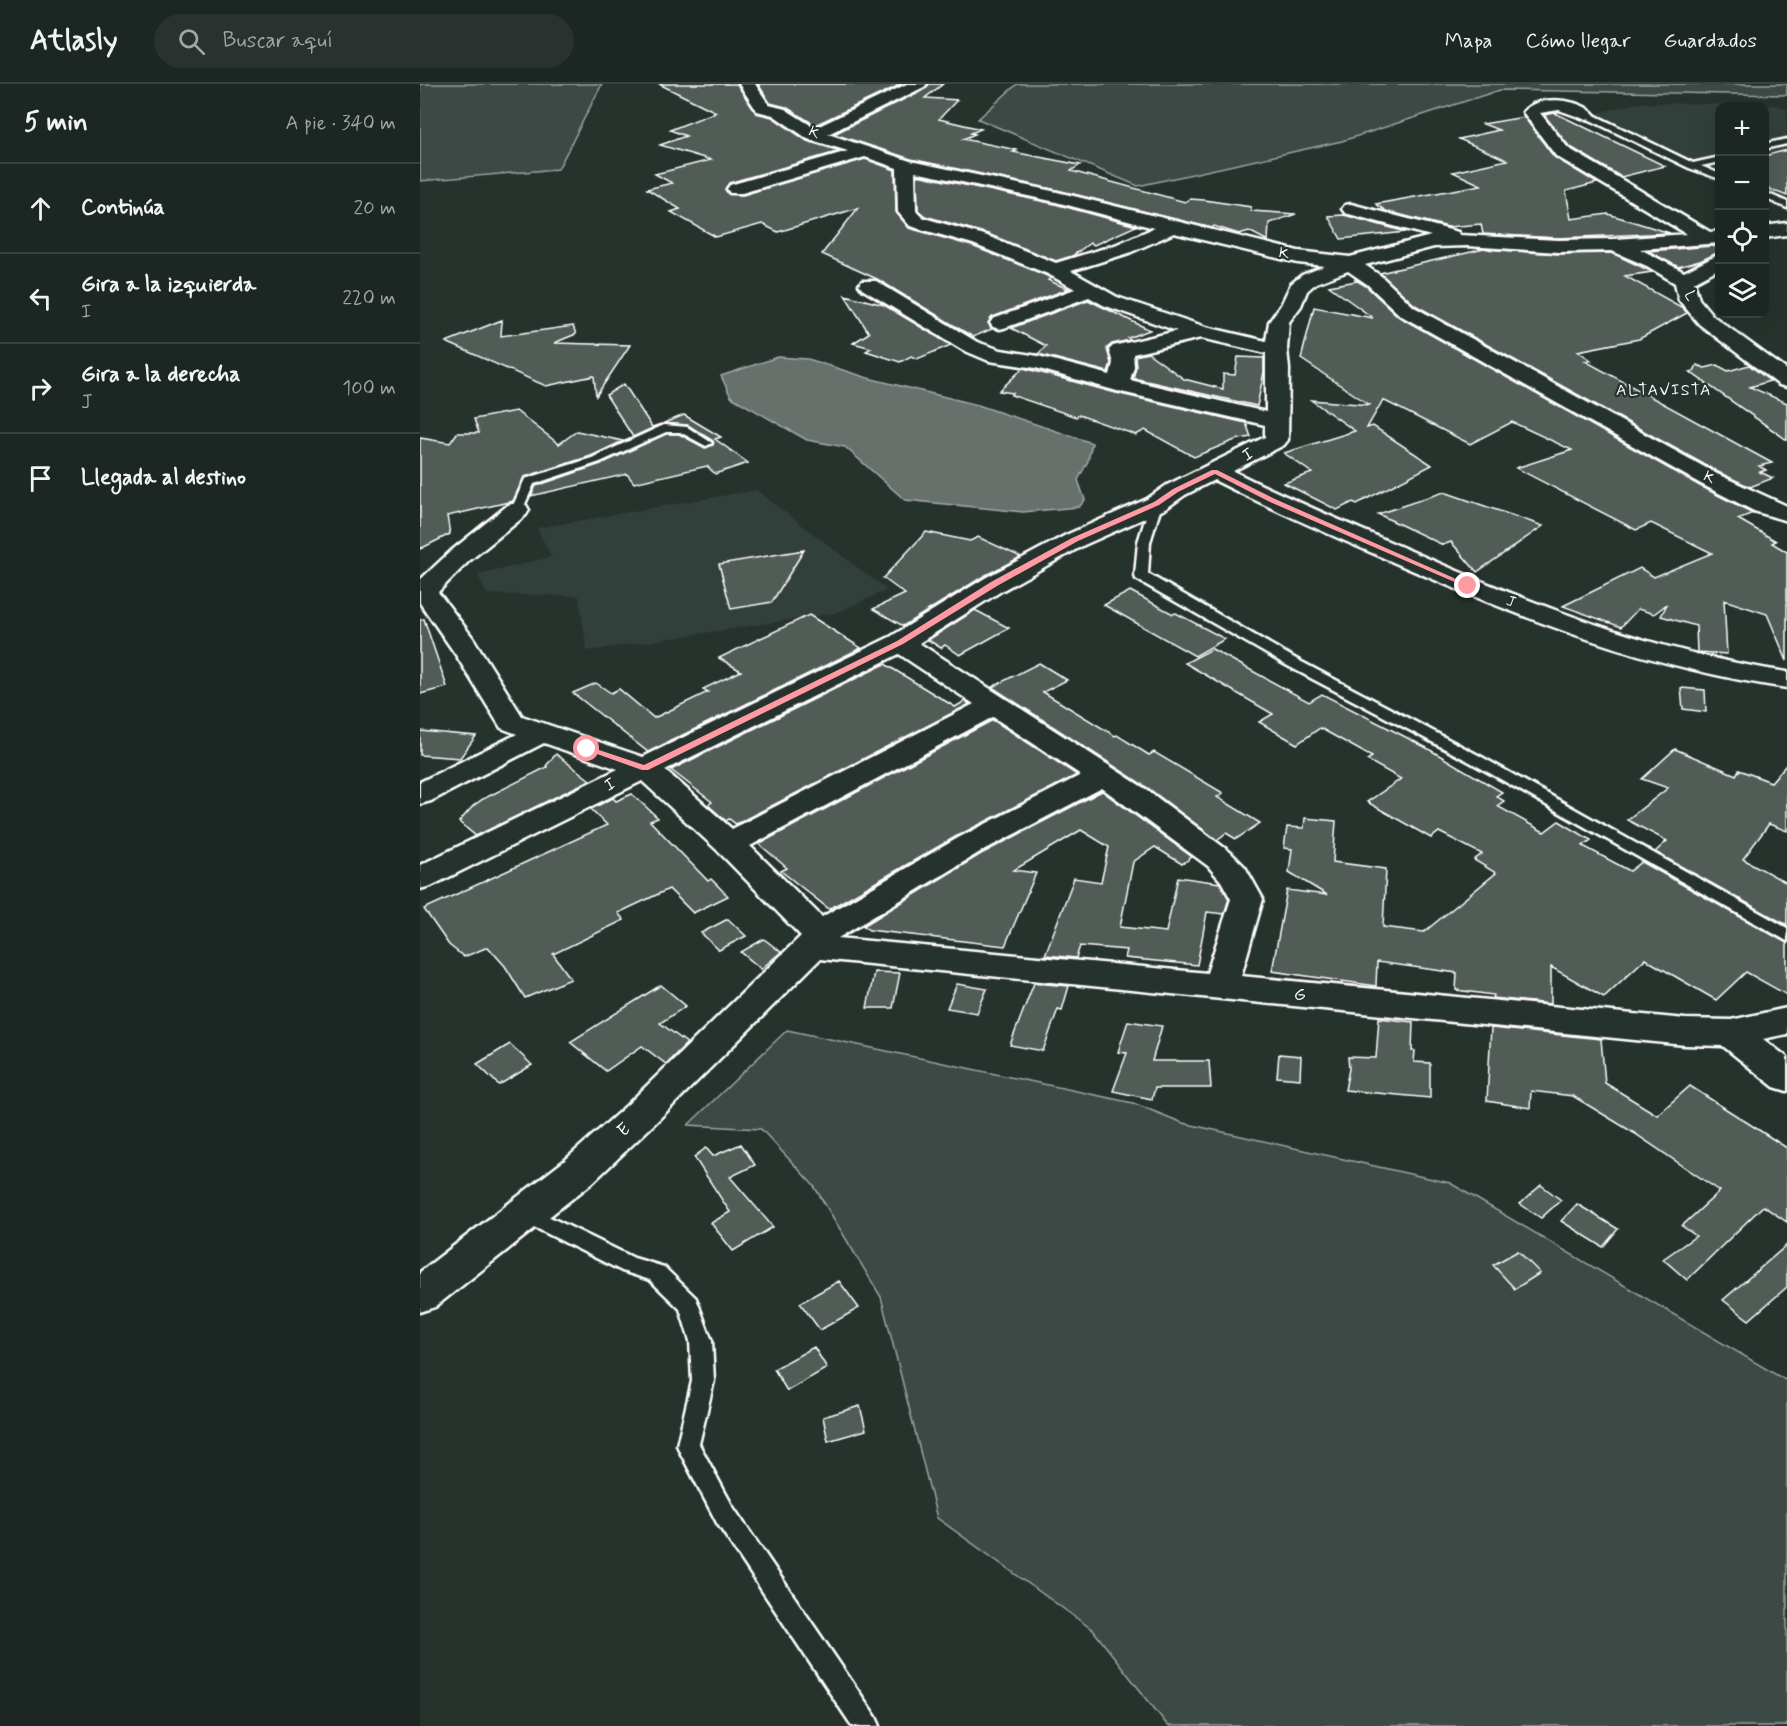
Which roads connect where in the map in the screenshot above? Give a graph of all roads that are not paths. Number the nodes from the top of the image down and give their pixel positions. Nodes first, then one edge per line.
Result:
1 (747, 84) edge
2 (919, 84) edge
3 (1587, 115) joint
4 (814, 135) junction
5 (1787, 141) edge
6 (1769, 146) edge
7 (864, 152) junction
8 (1715, 160) edge
9 (906, 165) junction
10 (1692, 166) junction
11 (1715, 175) edge
12 (736, 189) dead end
13 (1769, 197) edge
14 (1787, 205) edge
15 (1351, 209) dead end
16 (1171, 227) junction
17 (1713, 237) edge
18 (1467, 240) junction
19 (1616, 245) junction
20 (1350, 263) junction
21 (1715, 263) edge
22 (1055, 270) junction
23 (1684, 280) junction
24 (869, 285) dead end
25 (1091, 290) junction
26 (1279, 322) junction
27 (1000, 323) dead end
28 (1200, 332) junction
29 (1276, 349) junction
30 (1787, 380) edge
31 (1118, 384) junction
32 (1277, 421) junction
33 (706, 443) dead end
34 (1215, 471) junction
35 (1156, 504) junction
36 (517, 510) joint
37 (1787, 514) edge
38 (900, 643) junction
39 (1787, 680) edge
40 (996, 704) junction
41 (541, 733) junction
42 (645, 768) junction
43 (1102, 776) junction
44 (420, 794) edge
45 (729, 844) junction
46 (420, 878) edge
47 (1787, 935) edge
48 (815, 940) junction
49 (1220, 987) junction
50 (1787, 1021) edge
51 (1731, 1033) junction
52 (1787, 1077) edge
53 (525, 1213) junction
54 (420, 1295) edge
55 (867, 1726) edge

1 - 4 street, K
2 - 4 street
3 - 10 lane
3 - 17 street
4 - 7 street, K
5 - 6 lane
7 - 9 street, K
7 - 12 street
8 - 10 lane
9 - 16 street, K
9 - 22 street
10 - 11 lane
13 - 14 lane
15 - 18 street
16 - 20 street, K
16 - 22 street
17 - 19 street
18 - 19 street
18 - 20 street
19 - 23 street, L
20 - 26 street, I
20 - 37 street, K
21 - 23 street
22 - 25 street
23 - 30 street, L
24 - 31 street
25 - 27 street
25 - 28 street
26 - 28 street
26 - 29 street, I
28 - 29 street
28 - 31 street
29 - 32 street, I
31 - 32 street
32 - 34 street, I
33 - 36 lane
34 - 35 street, I
34 - 39 street, J
35 - 38 street, I
35 - 47 lane
36 - 41 street
38 - 40 street
38 - 42 street, I
40 - 43 street
40 - 45 street
41 - 42 street
41 - 44 street
42 - 45 street
42 - 46 street, I
43 - 48 street, E
43 - 49 street
45 - 48 street
48 - 49 street, G
48 - 53 street, E
49 - 51 street, G
50 - 51 street, G
51 - 52 street
53 - 54 street, E
53 - 55 lane

